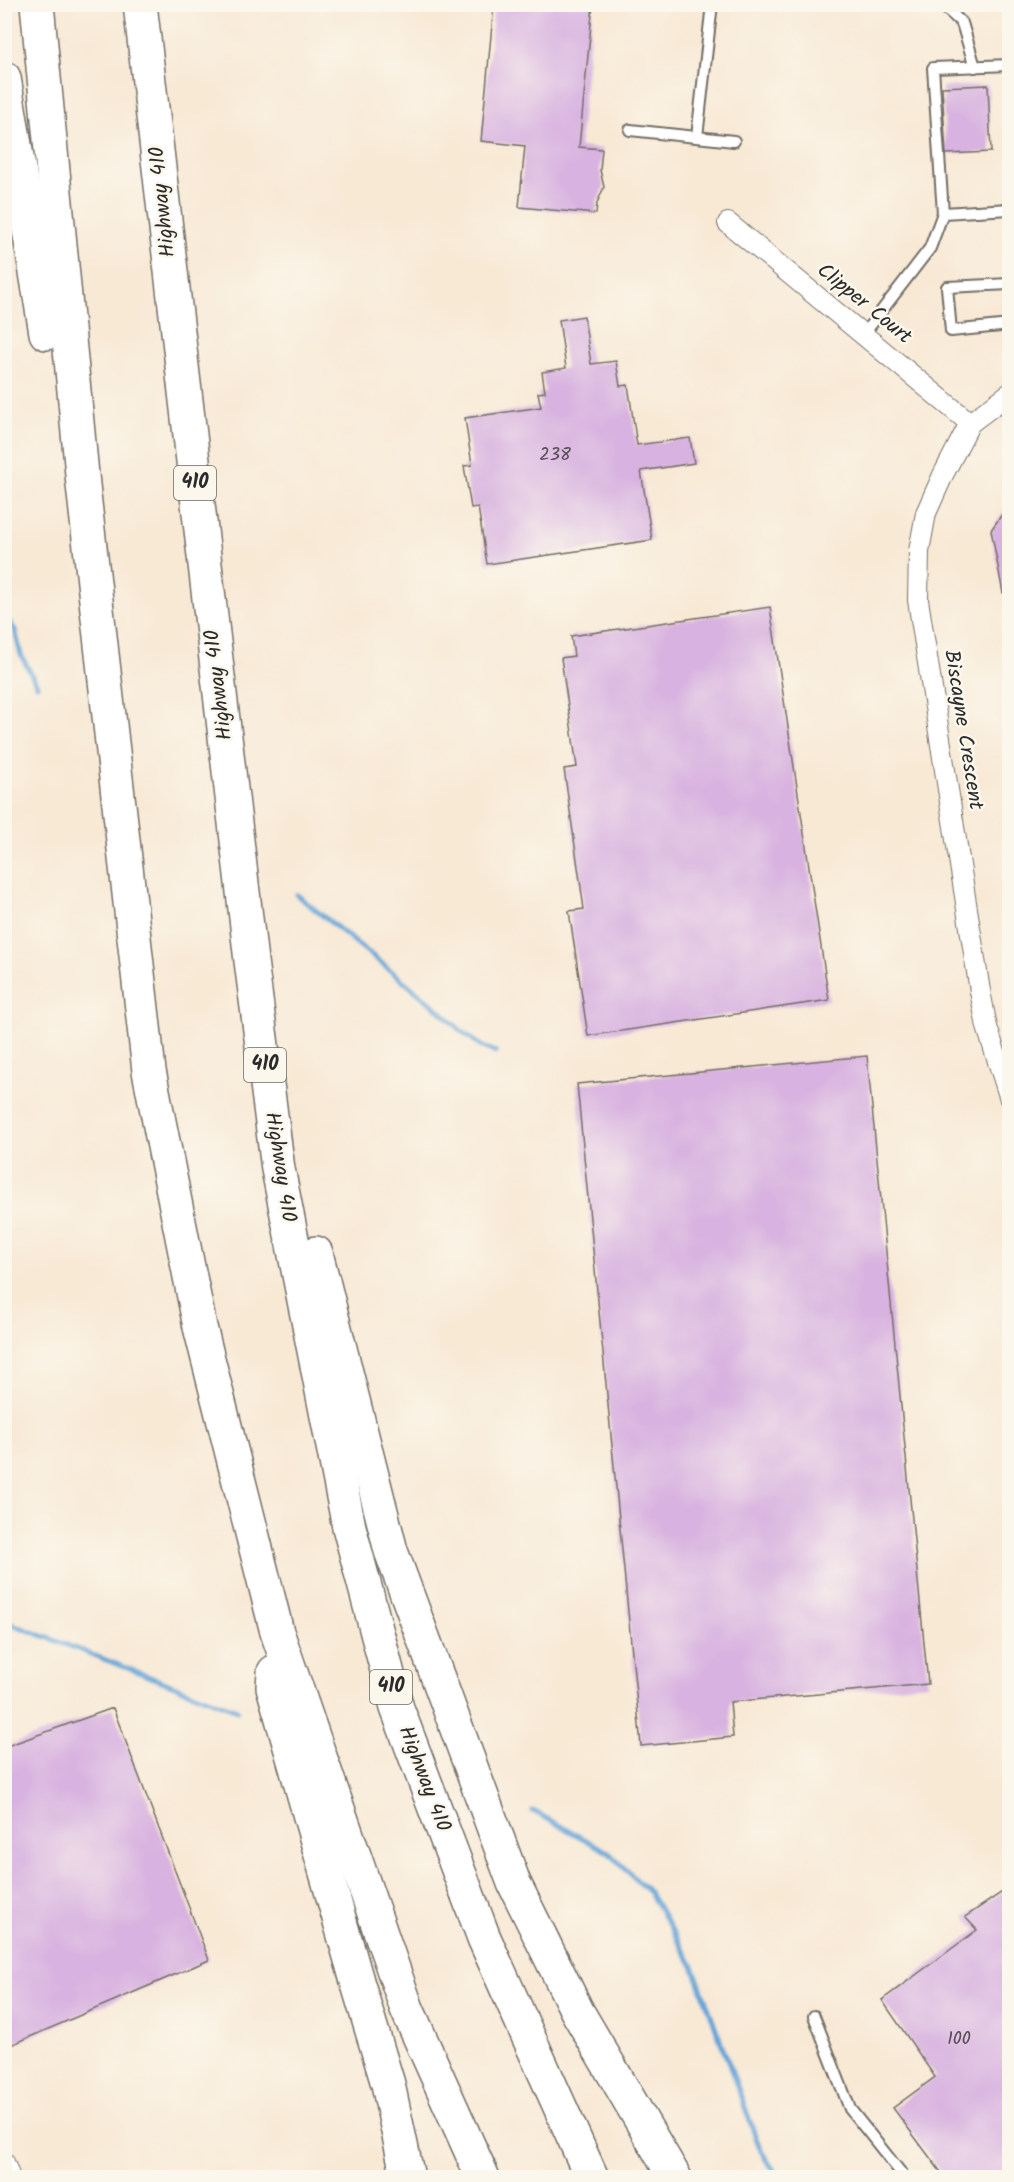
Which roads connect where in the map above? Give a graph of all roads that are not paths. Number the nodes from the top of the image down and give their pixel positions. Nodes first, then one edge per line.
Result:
1 (37, 4) edge
2 (140, 4) edge
3 (712, 4) edge
4 (941, 4) edge
5 (1010, 65) edge
6 (975, 67) junction
7 (4, 78) edge
8 (630, 130) dead end
9 (697, 137) junction
10 (734, 141) dead end
11 (1010, 209) edge
12 (943, 213) junction
13 (728, 223) dead end
14 (1010, 284) edge
15 (1010, 326) edge
16 (863, 335) junction
17 (1010, 393) edge
18 (970, 423) junction
19 (83, 485) junction
20 (1010, 1099) edge
21 (279, 1169) junction
22 (277, 1632) junction
23 (814, 2016) dead end
24 (4, 2162) edge
25 (10, 2178) edge
26 (408, 2178) edge
27 (483, 2178) edge
28 (592, 2178) edge
29 (675, 2178) edge
30 (905, 2178) edge

1 - 19 highway
2 - 21 highway, Highway 410 / 410
3 - 9 lane
4 - 6 lane
5 - 6 lane
6 - 12 lane
7 - 19 highway
8 - 9 lane
9 - 10 lane
11 - 12 lane
12 - 16 lane
13 - 16 street, Clipper Court
14 - 15 lane
16 - 18 street, Clipper Court
17 - 18 street, Biscayne Crescent
18 - 20 street, Biscayne Crescent
19 - 22 highway
21 - 28 highway, Highway 410 / 410
21 - 29 highway
22 - 26 highway
22 - 27 highway
23 - 30 lane
24 - 25 street

